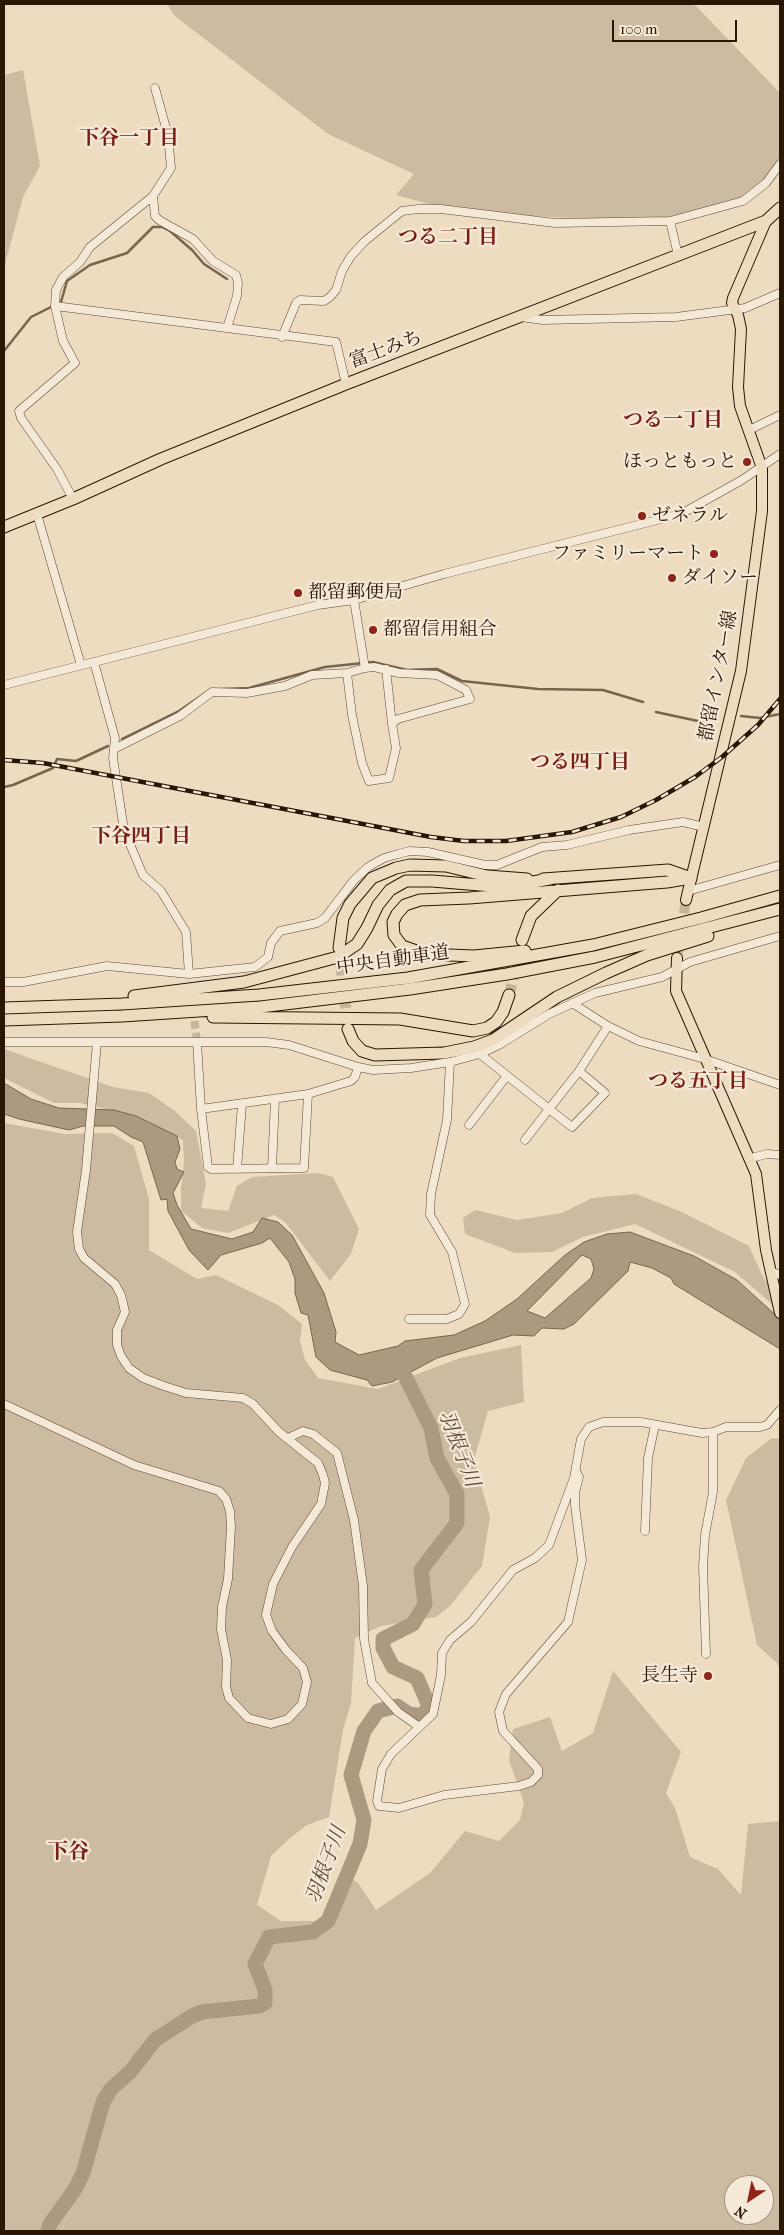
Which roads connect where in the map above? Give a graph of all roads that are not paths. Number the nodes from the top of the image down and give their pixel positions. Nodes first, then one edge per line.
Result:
1 (155, 88) dead end
2 (780, 164) edge
3 (153, 196) junction
4 (780, 208) edge
5 (670, 221) junction
6 (766, 221) junction
7 (678, 255) junction
8 (780, 293) edge
9 (55, 306) junction
10 (735, 310) junction
11 (520, 318) junction
12 (227, 328) junction
13 (282, 337) junction
14 (346, 384) junction
15 (780, 415) edge
16 (749, 430) junction
17 (780, 454) edge
18 (762, 468) junction
19 (73, 499) junction
20 (37, 514) junction
21 (4, 527) edge
22 (354, 600) junction
23 (94, 662) junction
24 (80, 665) junction
25 (365, 668) junction
26 (386, 669) junction
27 (347, 672) junction
28 (4, 685) edge
29 (392, 724) junction
30 (116, 748) junction
31 (704, 827) junction
32 (780, 865) edge
33 (691, 878) junction
34 (550, 879) junction
35 (558, 890) junction
36 (687, 895) joint
37 (780, 896) edge
38 (780, 910) edge
39 (643, 933) junction
40 (780, 936) edge
41 (522, 940) dead end
42 (340, 948) tunnel mouth
43 (677, 958) tunnel mouth
44 (676, 970) junction
45 (189, 974) junction
46 (4, 982) edge
47 (508, 995) tunnel mouth
48 (572, 1003) junction
49 (39, 1007) junction
50 (4, 1008) edge
51 (122, 1016) junction
52 (4, 1020) edge
53 (608, 1026) junction
54 (348, 1029) tunnel mouth
55 (4, 1042) edge
56 (97, 1042) junction
57 (197, 1042) junction
58 (480, 1054) junction
59 (705, 1059) junction
60 (450, 1062) junction
61 (358, 1068) junction
62 (578, 1071) junction
63 (506, 1077) junction
64 (780, 1085) edge
65 (308, 1094) junction
66 (275, 1099) junction
67 (242, 1104) junction
68 (201, 1109) junction
69 (549, 1110) junction
70 (469, 1125) dead end
71 (526, 1140) dead end
72 (780, 1155) edge
73 (751, 1158) junction
74 (272, 1168) junction
75 (237, 1169) junction
76 (775, 1273) edge
77 (780, 1313) edge
78 (409, 1319) dead end
79 (4, 1404) edge
80 (780, 1410) edge
81 (655, 1424) junction
82 (713, 1432) junction
83 (288, 1438) junction
84 (576, 1471) junction
85 (645, 1531) dead end
86 (706, 1654) dead end
87 (418, 1726) junction

1 - 3 street
2 - 5 street
3 - 9 street
3 - 12 street
4 - 6 highway, 富士みち
5 - 7 street
5 - 13 street
6 - 7 highway, 富士みち
6 - 10 main road, 都留インター線
7 - 11 highway, 富士みち
8 - 10 street
9 - 12 street
9 - 19 street
10 - 11 street
10 - 16 main road, 都留インター線
11 - 14 highway, 富士みち
12 - 13 street
13 - 14 street
14 - 19 highway, 富士みち
15 - 16 street
16 - 18 main road, 都留インター線
17 - 18 street
18 - 22 street
18 - 31 main road, 都留インター線
19 - 20 highway, 富士みち
20 - 21 highway, 富士みち
20 - 24 street
22 - 23 street
22 - 25 street
23 - 24 street
23 - 30 street
24 - 28 street
25 - 26 street
25 - 27 street
26 - 29 street
26 - 29 street
27 - 29 street
27 - 30 street
30 - 45 street
31 - 33 main road, 都留インター線
31 - 45 street
32 - 36 street
33 - 34 highway
33 - 35 highway
33 - 36 main road, 都留インター線
34 - 42 highway
34 - 49 highway
35 - 39 highway
35 - 41 highway
37 - 39 highway, 中央自動車道
38 - 51 highway, 中央自動車道
38 - 54 highway
39 - 49 highway, 中央自動車道
40 - 44 street
43 - 44 main road
44 - 48 street
44 - 59 main road
45 - 46 street
47 - 51 highway
48 - 53 street
48 - 58 street
49 - 50 highway, 中央自動車道
51 - 52 highway, 中央自動車道
53 - 59 street
53 - 62 street
55 - 56 street
56 - 57 street
56 - 83 street
57 - 61 street
57 - 68 street
58 - 60 street
58 - 63 street
59 - 64 street
59 - 73 main road
60 - 61 street
60 - 78 street
61 - 65 street
62 - 69 street
62 - 69 street
63 - 69 street
63 - 70 street
65 - 66 street
65 - 74 street
66 - 67 street
66 - 74 street
67 - 68 street
67 - 75 street
68 - 75 street
69 - 71 street
72 - 73 street
73 - 76 main road
74 - 75 street
76 - 77 main road
79 - 83 street
80 - 82 street
81 - 82 street
81 - 84 street
81 - 85 street
82 - 86 street
83 - 87 street
84 - 87 street
84 - 87 street

